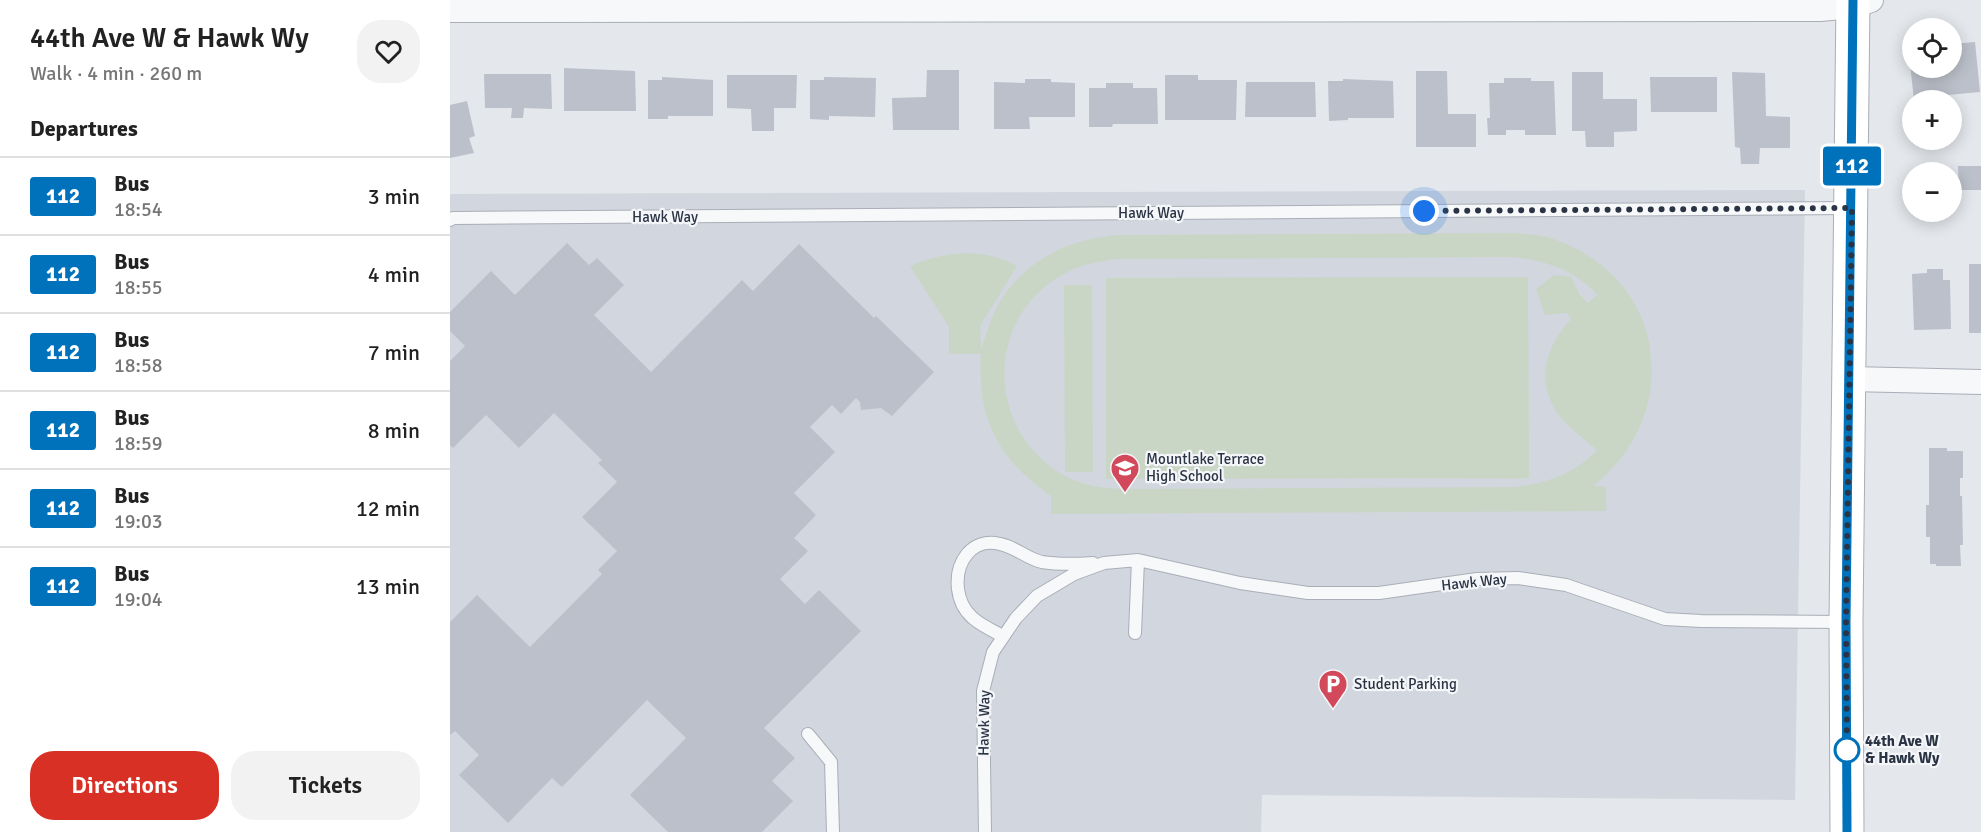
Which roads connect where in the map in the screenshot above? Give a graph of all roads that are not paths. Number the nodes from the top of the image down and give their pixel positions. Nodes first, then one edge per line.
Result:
1 (1859, 2) edge
2 (450, 10) edge
3 (1852, 208) junction
4 (450, 220) edge
5 (1850, 379) junction
6 (1981, 382) edge
7 (1138, 560) junction
8 (1104, 563) junction
9 (1846, 622) junction
10 (1135, 633) dead end
11 (1003, 636) junction
12 (808, 734) dead end
13 (833, 832) edge
14 (985, 832) edge
15 (1847, 832) edge

1 - 2 street
1 - 3 main road
3 - 4 lane, Hawk Way
3 - 5 main road
5 - 6 street
5 - 9 main road
7 - 8 lane, Hawk Way
7 - 9 lane, Hawk Way
7 - 10 lane
8 - 11 lane, Hawk Way
8 - 11 lane
9 - 15 main road
11 - 14 lane, Hawk Way
12 - 13 lane

